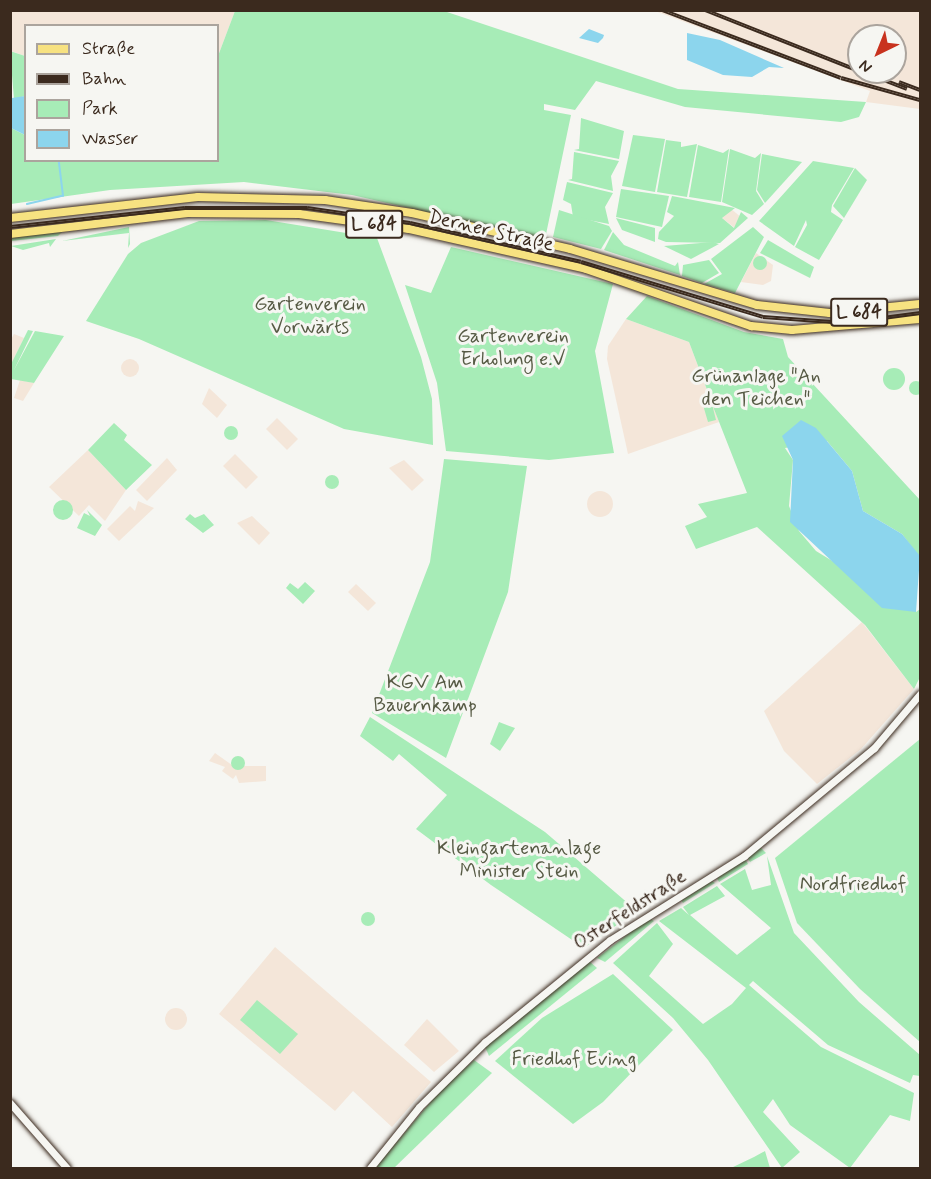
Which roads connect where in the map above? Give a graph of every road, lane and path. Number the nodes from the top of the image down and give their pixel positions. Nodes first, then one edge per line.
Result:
1 (10, 218) edge
2 (10, 234) edge
3 (921, 304) edge
4 (921, 319) edge
5 (921, 694) edge
6 (10, 1103) edge
7 (67, 1168) edge
8 (370, 1168) edge

1 - 3 main road, Derner Straße / L 684
2 - 4 main road, Derner Straße / L 684
5 - 8 street, Osterfeldstraße
6 - 7 street

